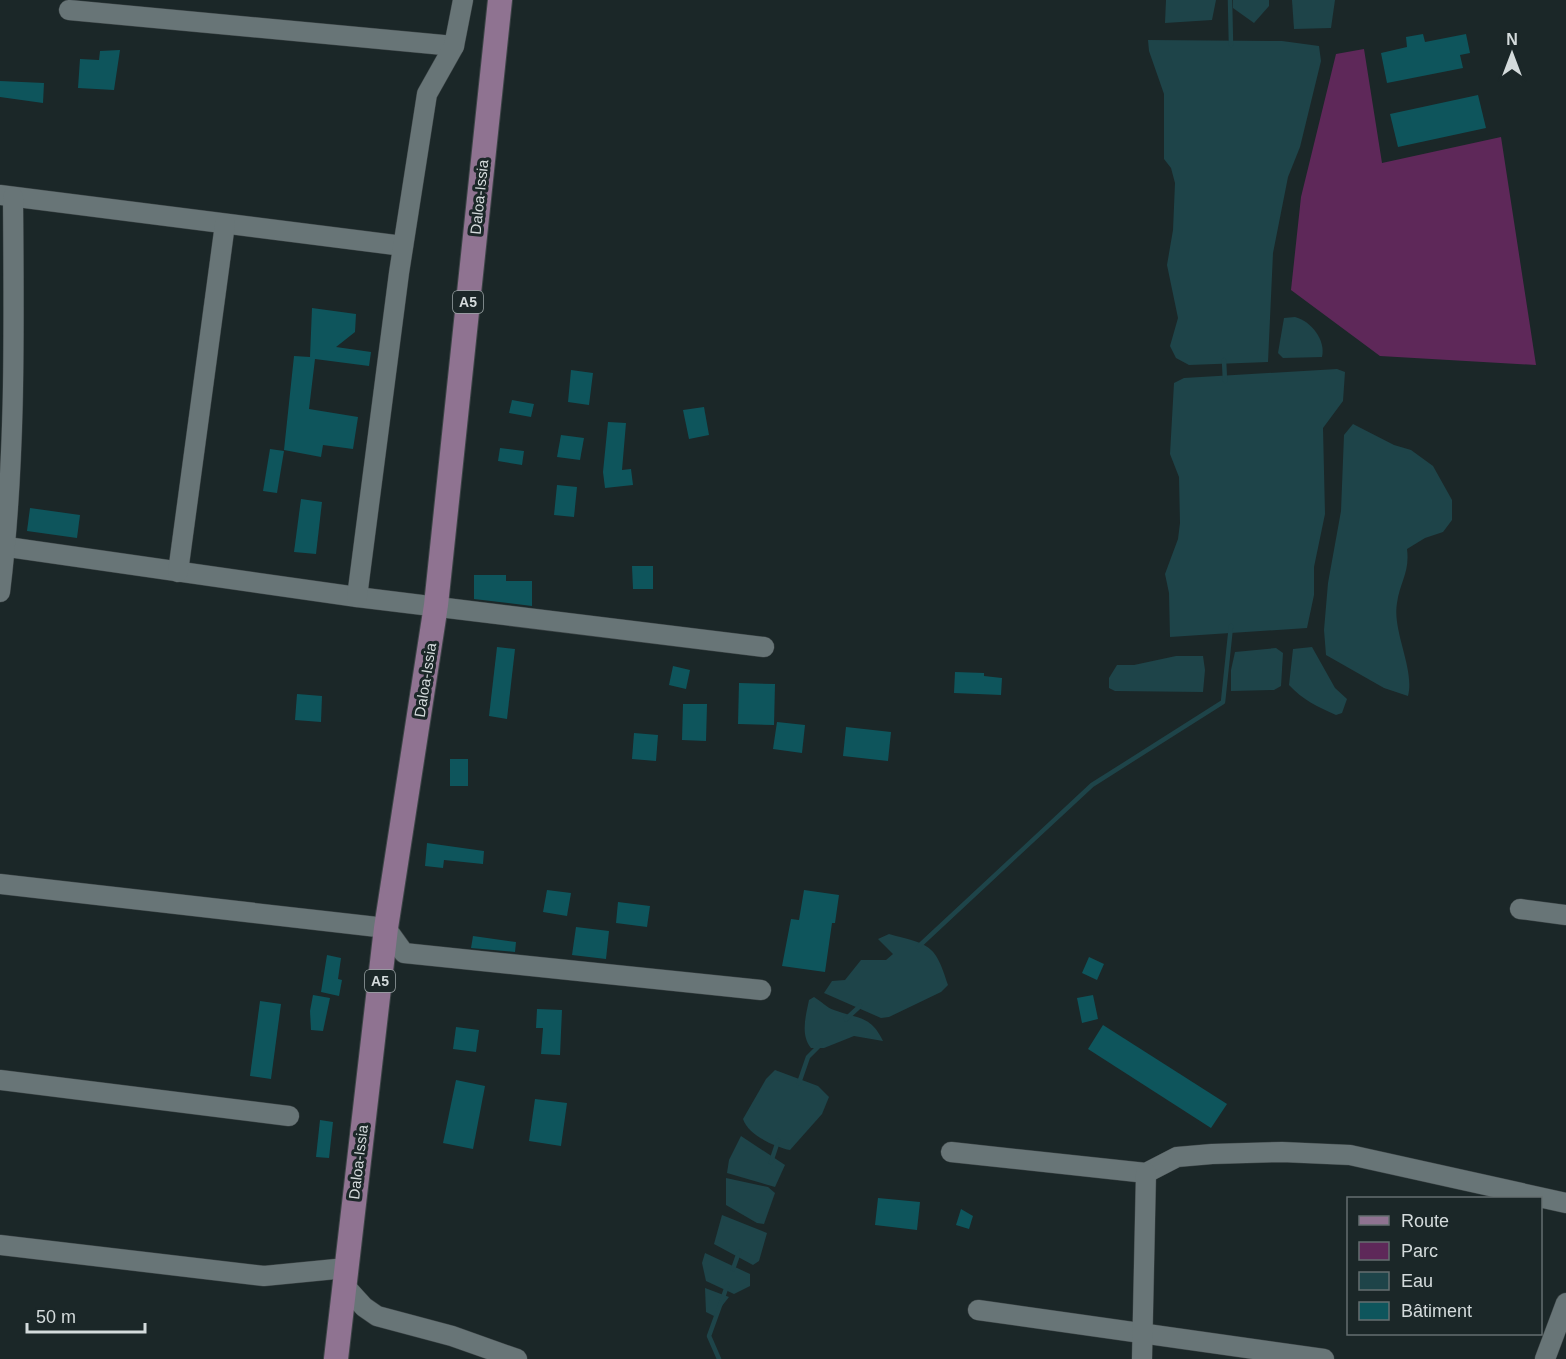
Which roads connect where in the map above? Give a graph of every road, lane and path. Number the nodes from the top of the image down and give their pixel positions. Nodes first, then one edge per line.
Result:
1 (463, 0) edge
2 (500, 0) edge
3 (69, 10) dead end
4 (454, 46) junction
5 (7, 196) edge
6 (225, 224) junction
7 (403, 246) junction
8 (7, 377) edge
9 (3, 547) edge
10 (178, 572) junction
11 (0, 592) edge
12 (357, 597) junction
13 (436, 605) junction
14 (764, 647) dead end
15 (0, 884) edge
16 (1520, 909) dead end
17 (1566, 915) edge
18 (386, 928) junction
19 (761, 990) dead end
20 (0, 1080) edge
21 (289, 1116) dead end
22 (951, 1152) dead end
23 (1146, 1173) junction
24 (1539, 1197) edge
25 (1542, 1198) edge
26 (1566, 1203) edge
27 (0, 1245) edge
28 (345, 1276) junction
29 (1566, 1303) edge
30 (978, 1310) dead end
31 (1144, 1333) junction
32 (336, 1359) edge
33 (517, 1359) edge
34 (1142, 1359) edge
35 (1324, 1359) edge
36 (1545, 1359) edge

1 - 4 street
2 - 13 main road, Daloa-Issia / A5
3 - 4 street
4 - 7 street
5 - 6 street
5 - 8 street
6 - 7 street
6 - 10 street
7 - 12 street
8 - 9 street
9 - 10 street
9 - 11 street
10 - 12 street
12 - 13 street
13 - 14 street
13 - 18 main road, Daloa-Issia / A5
15 - 18 street
16 - 17 street
18 - 19 street
18 - 28 main road, Daloa-Issia / A5
20 - 21 street
22 - 23 street
23 - 24 street
23 - 31 street
25 - 26 street
27 - 28 street
28 - 32 main road, Daloa-Issia / A5
28 - 33 street
29 - 36 street
30 - 31 street
31 - 34 street
31 - 35 street

